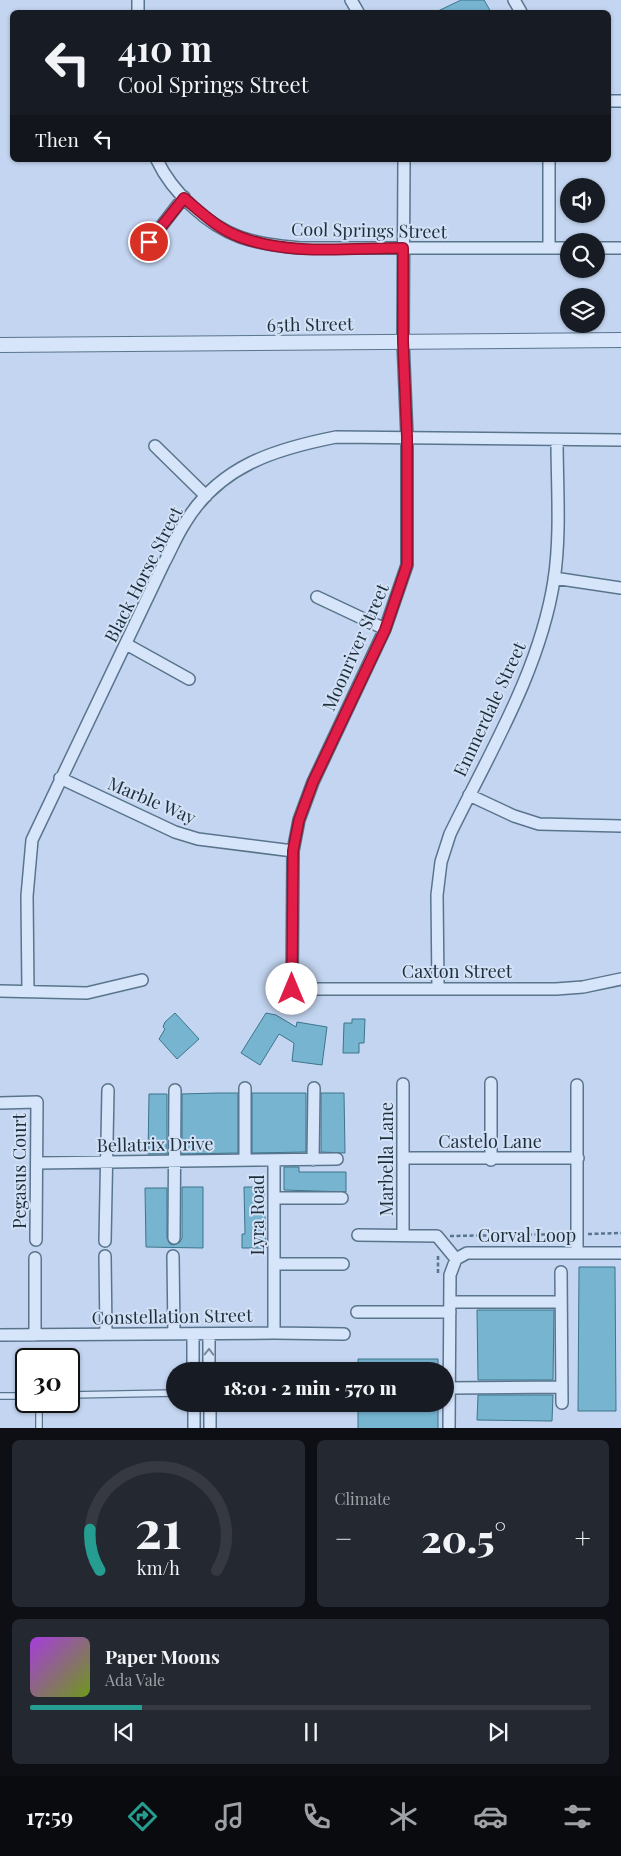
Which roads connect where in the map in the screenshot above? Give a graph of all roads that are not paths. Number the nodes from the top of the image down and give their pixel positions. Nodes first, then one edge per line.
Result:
1 (158, 162) edge
2 (404, 162) edge
3 (549, 162) edge
4 (184, 198) junction
5 (149, 242) dead end
6 (403, 248) junction
7 (549, 248) junction
8 (560, 248) edge
9 (605, 248) edge
10 (621, 248) edge
11 (621, 340) edge
12 (403, 341) junction
13 (0, 345) edge
14 (407, 437) junction
15 (557, 440) junction
16 (621, 440) edge
17 (155, 446) dead end
18 (206, 496) junction
19 (554, 578) junction
20 (621, 588) edge
21 (317, 597) dead end
22 (385, 630) junction
23 (126, 644) junction
24 (189, 679) dead end
25 (60, 778) junction
26 (469, 795) junction
27 (621, 826) edge
28 (293, 851) junction
29 (142, 980) dead end
30 (621, 980) edge
31 (438, 987) junction
32 (292, 989) joint
33 (0, 991) edge
34 (28, 991) junction
35 (491, 1083) dead end
36 (403, 1084) dead end
37 (577, 1085) dead end
38 (245, 1088) dead end
39 (314, 1088) dead end
40 (108, 1090) dead end
41 (175, 1090) dead end
42 (0, 1103) edge
43 (403, 1158) junction
44 (578, 1158) junction
45 (337, 1159) dead end
46 (245, 1160) junction
47 (274, 1160) junction
48 (313, 1160) junction
49 (491, 1160) junction
50 (174, 1161) junction
51 (108, 1162) junction
52 (37, 1163) junction
53 (274, 1198) junction
54 (342, 1198) dead end
55 (358, 1234) dead end
56 (403, 1235) junction
57 (174, 1238) dead end
58 (36, 1240) dead end
59 (105, 1242) dead end
60 (577, 1253) junction
61 (621, 1253) edge
62 (105, 1256) dead end
63 (173, 1256) dead end
64 (35, 1258) dead end
65 (456, 1259) junction
66 (274, 1264) junction
67 (343, 1264) dead end
68 (562, 1272) dead end
69 (562, 1302) junction
70 (450, 1307) junction
71 (357, 1312) dead end
72 (274, 1333) junction
73 (106, 1334) junction
74 (174, 1334) junction
75 (193, 1334) junction
76 (209, 1334) junction
77 (344, 1334) dead end
78 (0, 1335) edge
79 (35, 1335) junction
80 (193, 1362) edge
81 (209, 1362) edge
82 (449, 1362) edge
83 (562, 1387) junction
84 (454, 1388) edge
85 (166, 1393) edge
86 (80, 1395) edge
87 (0, 1396) edge
88 (15, 1396) edge
89 (562, 1403) dead end
90 (194, 1412) edge
91 (210, 1412) edge
92 (448, 1412) edge
93 (39, 1413) edge
94 (39, 1428) edge
95 (194, 1428) edge
96 (210, 1428) edge
97 (449, 1428) edge

1 - 4 street, Cool Springs Street
2 - 6 street, Moonriver Street
3 - 7 street
4 - 5 street
4 - 6 street, Cool Springs Street
6 - 7 street, Cool Springs Street
6 - 12 street, Moonriver Street
7 - 8 street, Cool Springs Street
9 - 10 street
11 - 12 street, 65th Street
12 - 13 street, 65th Street
12 - 14 street, Moonriver Street
14 - 15 street, Black Horse Street
14 - 18 street, Black Horse Street
14 - 22 street, Moonriver Street
15 - 16 street, Black Horse Street
15 - 19 street, Emmerdale Street
17 - 18 street
18 - 23 street, Black Horse Street
19 - 20 street
19 - 26 street, Emmerdale Street
21 - 22 street
22 - 28 street, Moonriver Street
23 - 24 street
23 - 25 street, Black Horse Street
25 - 28 street, Marble Way
25 - 34 street, Black Horse Street
26 - 27 street
26 - 31 street, Emmerdale Street
28 - 32 street, Moonriver Street
29 - 34 street
30 - 31 street, Caxton Street
31 - 32 street, Caxton Street
33 - 34 street
35 - 49 street
36 - 43 street, Marbella Lane
37 - 44 street
38 - 46 street
39 - 48 street
40 - 51 street
41 - 50 street
42 - 52 street, Pegasus Court
43 - 49 street, Castelo Lane
43 - 56 street, Marbella Lane
44 - 49 street, Castelo Lane
44 - 60 street
45 - 48 street, Lyra Road
46 - 47 street, Bellatrix Drive
46 - 50 street, Bellatrix Drive
47 - 48 street, Lyra Road
47 - 53 street, Lyra Road
50 - 51 street, Bellatrix Drive
50 - 57 street
51 - 52 street, Bellatrix Drive
51 - 59 street
52 - 58 street, Pegasus Court
53 - 54 street
53 - 66 street, Lyra Road
55 - 56 street
56 - 65 street
60 - 61 street, Corval Loop
60 - 65 street, Corval Loop
62 - 73 street
63 - 74 street
64 - 79 street
65 - 70 street, Corval Loop
66 - 67 street
66 - 72 street, Lyra Road
68 - 69 street
69 - 70 street
69 - 83 street
70 - 71 street
70 - 82 street, Corval Loop
72 - 76 street, Constellation Street
72 - 77 street, Constellation Street
73 - 74 street, Constellation Street
73 - 79 street, Constellation Street
74 - 75 street, Constellation Street
75 - 76 street, Constellation Street
75 - 80 street
81 -> 76 street
78 - 79 street, Constellation Street
83 - 84 street
83 - 89 street
85 - 86 lane
87 - 88 lane
90 - 95 street
91 - 96 street
92 - 97 street, Corval Loop
93 - 94 lane

